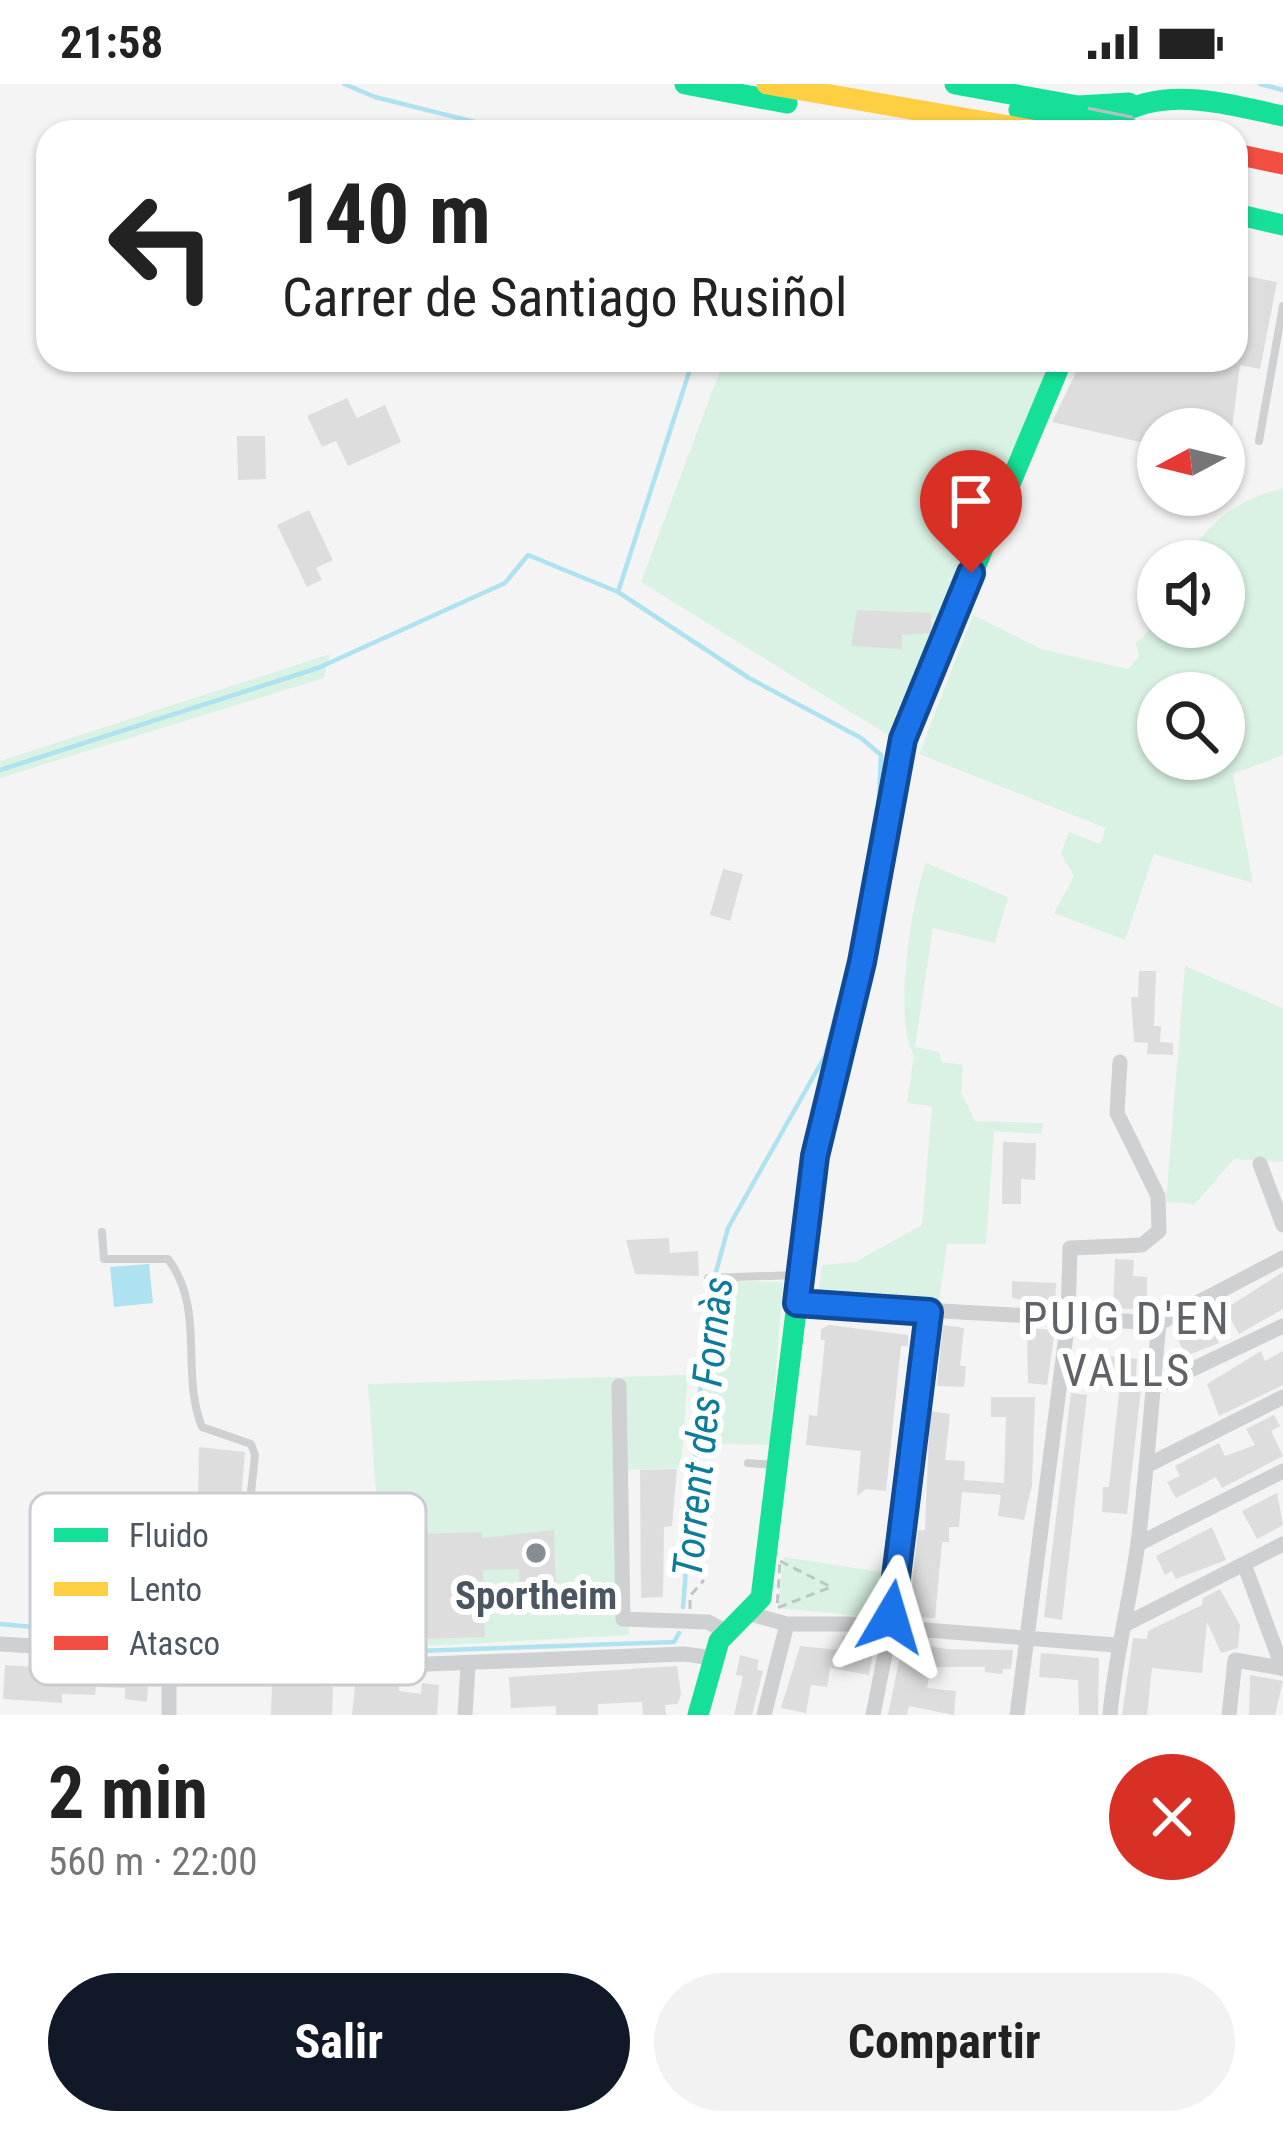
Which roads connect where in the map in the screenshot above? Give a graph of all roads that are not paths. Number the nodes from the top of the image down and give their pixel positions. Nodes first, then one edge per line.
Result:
1 (685, 84) edge
2 (767, 84) edge
3 (864, 84) edge
4 (955, 84) edge
5 (1142, 105) edge
6 (1283, 116) edge
7 (883, 120) edge
8 (974, 120) edge
9 (1060, 120) edge
10 (1112, 120) edge
11 (1248, 157) edge
12 (1283, 164) edge
13 (1248, 175) edge
14 (1283, 182) edge
15 (1248, 217) edge
16 (1283, 225) edge
17 (1283, 307) edge
18 (1057, 372) edge
19 (1259, 441) dead end
20 (1120, 1062) dead end
21 (1260, 1164) dead end
22 (1283, 1226) edge
23 (102, 1232) dead end
24 (1283, 1258) edge
25 (708, 1278) dead end
26 (799, 1289) junction
27 (929, 1312) junction
28 (1068, 1320) junction
29 (1159, 1323) junction
30 (1283, 1326) edge
31 (619, 1386) dead end
32 (1153, 1388) junction
33 (1283, 1397) edge
34 (748, 1463) dead end
35 (780, 1466) junction
36 (1146, 1466) junction
37 (1283, 1471) edge
38 (251, 1493) edge
39 (1138, 1544) junction
40 (1283, 1544) edge
41 (1244, 1564) junction
42 (750, 1614) junction
43 (787, 1624) junction
44 (1126, 1624) junction
45 (890, 1629) junction
46 (727, 1632) junction
47 (1028, 1637) junction
48 (0, 1644) edge
49 (1115, 1645) junction
50 (30, 1646) edge
51 (712, 1658) junction
52 (426, 1664) edge
53 (468, 1666) junction
54 (1282, 1669) edge
55 (169, 1685) edge
56 (170, 1715) edge
57 (465, 1715) edge
58 (698, 1715) edge
59 (764, 1715) edge
60 (873, 1715) edge
61 (1017, 1715) edge
62 (1110, 1715) edge
63 (1229, 1715) edge

1 - 7 main road
2 - 8 main road
3 - 9 main road
4 - 5 main road
5 - 6 main road
5 - 10 main road, bridge
11 - 12 main road
13 - 14 main road
15 - 16 main road
17 - 19 lane
18 - 26 main road
20 - 28 street
21 - 22 street
23 - 38 lane
24 - 29 street
25 - 26 lane
26 - 27 street
26 - 35 main road
27 - 28 street
27 - 45 street
28 - 29 street
28 - 47 street
29 - 32 street
30 - 32 street
31 - 46 street
32 - 36 street
33 - 36 street
34 - 35 lane
35 - 42 main road
36 - 39 street
37 - 39 street
39 - 44 street
40 - 41 street
41 - 44 street
41 - 54 street
42 - 43 street
42 - 46 main road
43 - 45 street
43 - 59 street
44 - 49 street
45 - 47 street
45 - 60 street
46 - 51 main road
47 - 49 street
47 - 61 street
48 - 50 street
49 - 62 street
51 - 53 street
51 - 58 main road
52 - 53 street
53 - 57 street
54 - 63 street
55 - 56 street

